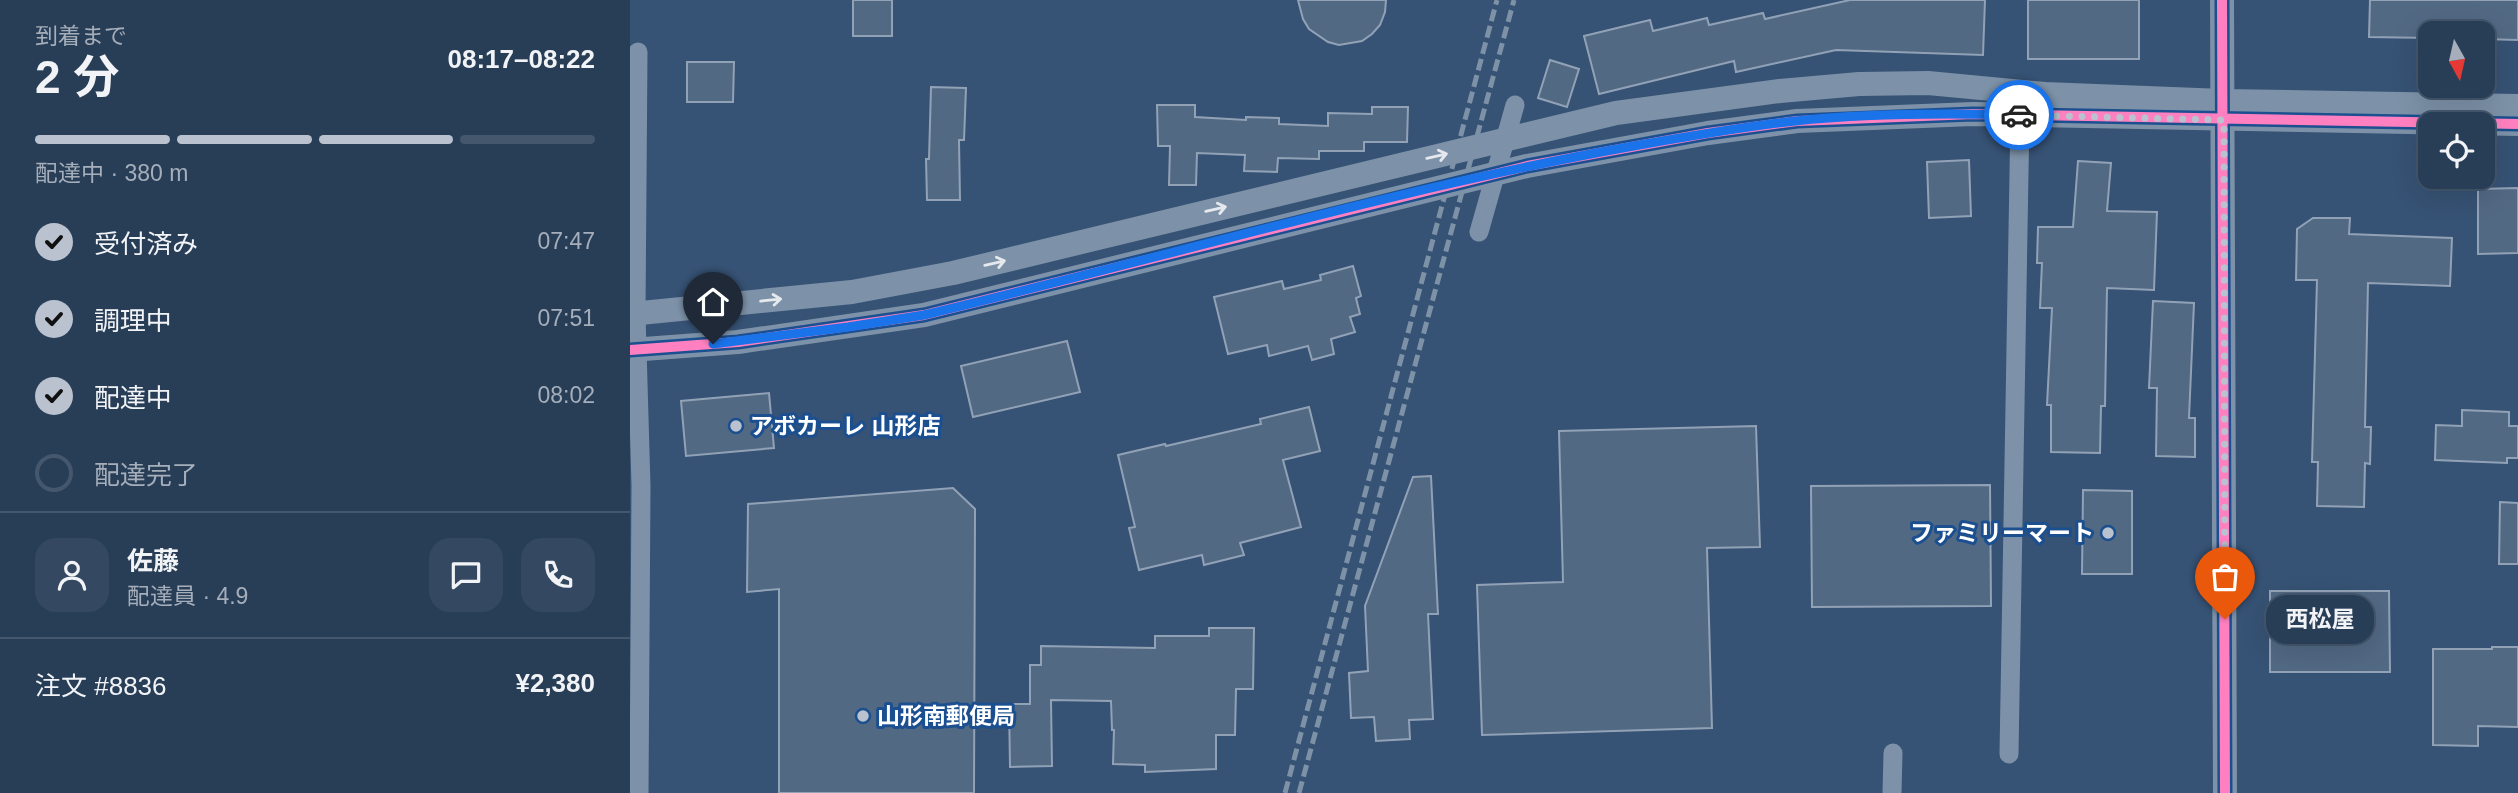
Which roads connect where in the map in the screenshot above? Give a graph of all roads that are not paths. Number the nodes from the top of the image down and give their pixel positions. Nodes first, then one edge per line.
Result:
1 (2222, 0) edge
2 (638, 52) dead end
3 (1515, 105) dead end
4 (2518, 106) edge
5 (2223, 111) junction
6 (2020, 115) junction
7 (2518, 124) edge
8 (1479, 232) dead end
9 (633, 314) edge
10 (634, 349) edge
11 (1893, 753) dead end
12 (2009, 754) dead end
13 (639, 793) edge
14 (1892, 793) edge
15 (2225, 793) edge

1 - 5 street
2 - 9 street
3 - 8 street
4 - 5 street
5 - 6 street
5 - 7 street
9 -> 5 street
5 - 15 street
6 - 10 street
6 - 12 street
9 - 10 street
10 - 13 street
11 - 14 street

